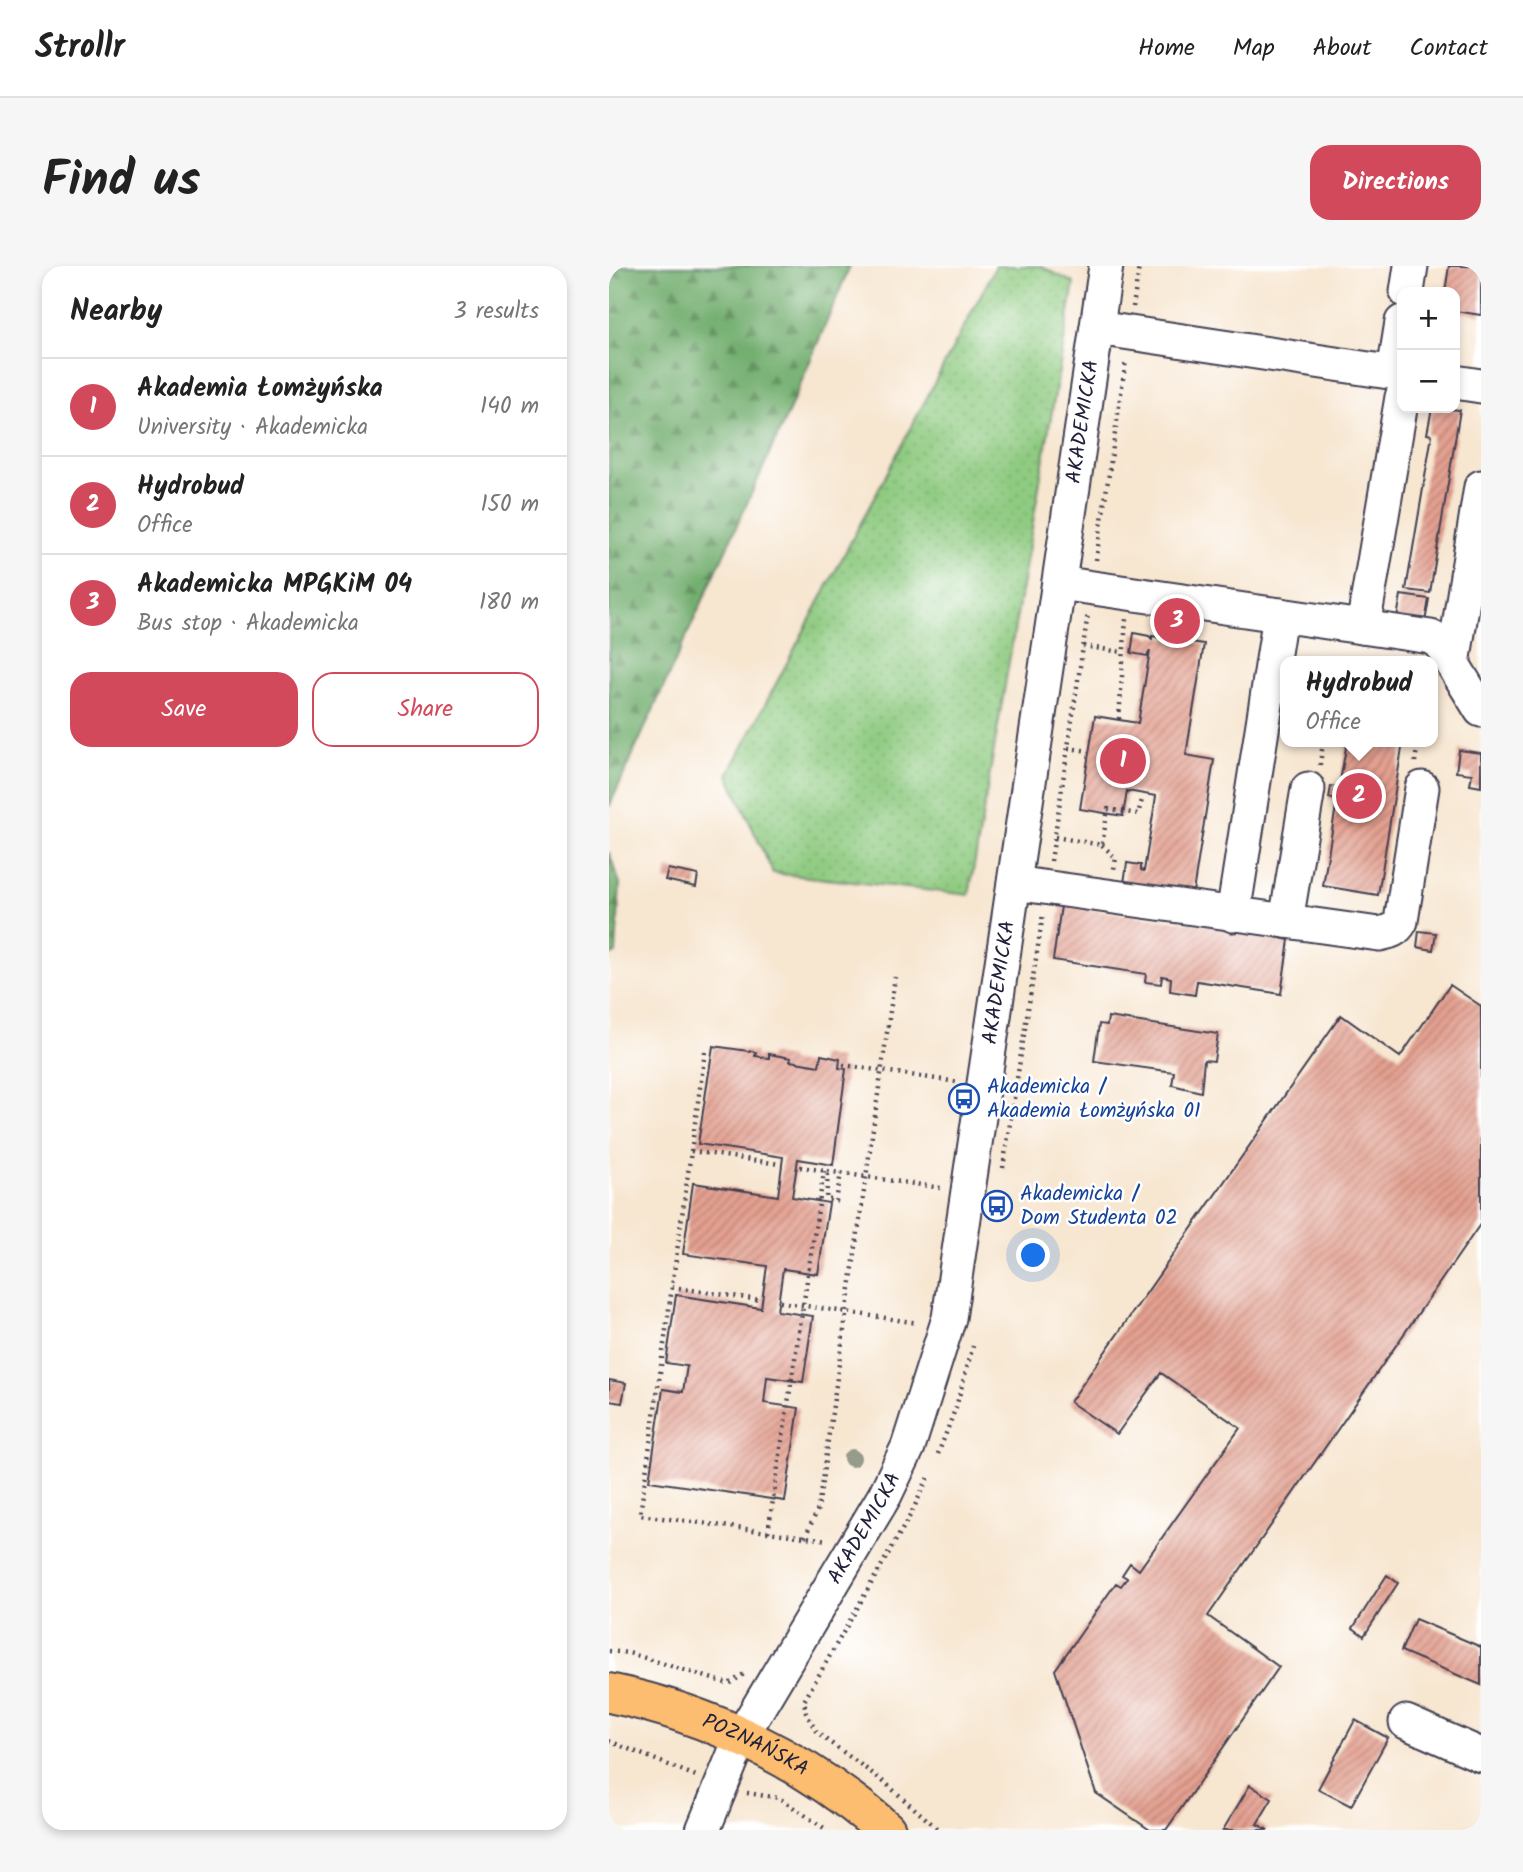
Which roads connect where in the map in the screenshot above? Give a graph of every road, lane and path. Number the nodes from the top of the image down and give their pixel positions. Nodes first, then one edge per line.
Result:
1 (1106, 266) edge
2 (1139, 266) edge
3 (1411, 266) edge
4 (1408, 287) edge
5 (1097, 328) junction
6 (1130, 332) junction
7 (1397, 380) edge
8 (1460, 383) edge
9 (1481, 386) edge
10 (1397, 401) edge
11 (1481, 487) edge
12 (1059, 583) junction
13 (1097, 600) junction
14 (1114, 613) dead end
15 (1280, 615) junction
16 (1363, 627) junction
17 (1083, 646) dead end
18 (1121, 653) junction
19 (1453, 664) junction
20 (1481, 710) edge
21 (1119, 719) dead end
22 (1068, 748) dead end
23 (1089, 751) dead end
24 (1422, 788) dead end
25 (1308, 789) dead end
26 (1142, 800) dead end
27 (1055, 837) dead end
28 (1102, 845) junction
29 (1113, 877) dead end
30 (1014, 883) junction
31 (1233, 915) junction
32 (1286, 921) junction
33 (895, 978) dead end
34 (705, 1052) dead end
35 (843, 1065) dead end
36 (882, 1071) junction
37 (966, 1083) dead end
38 (691, 1152) junction
39 (779, 1164) dead end
40 (800, 1167) dead end
41 (824, 1172) junction
42 (841, 1173) junction
43 (866, 1177) junction
44 (950, 1189) dead end
45 (672, 1287) junction
46 (760, 1300) dead end
47 (780, 1302) dead end
48 (803, 1306) junction
49 (847, 1312) junction
50 (927, 1324) dead end
51 (768, 1532) junction
52 (805, 1537) junction
53 (829, 1550) dead end
54 (609, 1651) edge
55 (750, 1664) dead end
56 (609, 1693) edge
57 (1406, 1722) dead end
58 (742, 1735) junction
59 (832, 1742) dead end
60 (1481, 1755) edge
61 (703, 1830) edge
62 (885, 1830) edge
63 (939, 1830) edge

1 - 5 street, AKADEMICKA
2 - 6 path
3 - 4 street
5 - 6 street
5 - 12 street, AKADEMICKA
6 - 7 street
6 - 13 path
8 - 9 street
10 - 16 street
11 - 19 street
12 - 13 street
12 - 30 street, AKADEMICKA
13 - 15 street
14 - 18 path
15 - 16 street
15 - 31 street
16 - 19 street
17 - 18 path
18 - 21 path
19 - 20 street
22 - 23 path
24 - 32 street
25 - 32 street
26 - 28 path
27 - 28 path
28 - 29 path
30 - 31 street
30 - 58 street, AKADEMICKA
31 - 32 street
33 - 36 path
34 - 38 path
35 - 36 path
36 - 37 path
36 - 43 path
38 - 39 path
38 - 45 path
40 - 41 path
41 - 42 path
41 - 42 path
41 - 48 path
42 - 43 path
43 - 44 path
43 - 49 path
45 - 46 path
45 - 51 path
47 - 48 path
48 - 49 path
48 - 51 path
49 - 50 path
49 - 52 path
51 - 52 path
52 - 53 path
54 - 55 path
56 - 58 main road, POZNAŃSKA
57 - 60 street
58 - 61 street, AKADEMICKA
58 - 62 main road, POZNAŃSKA
59 - 63 path

